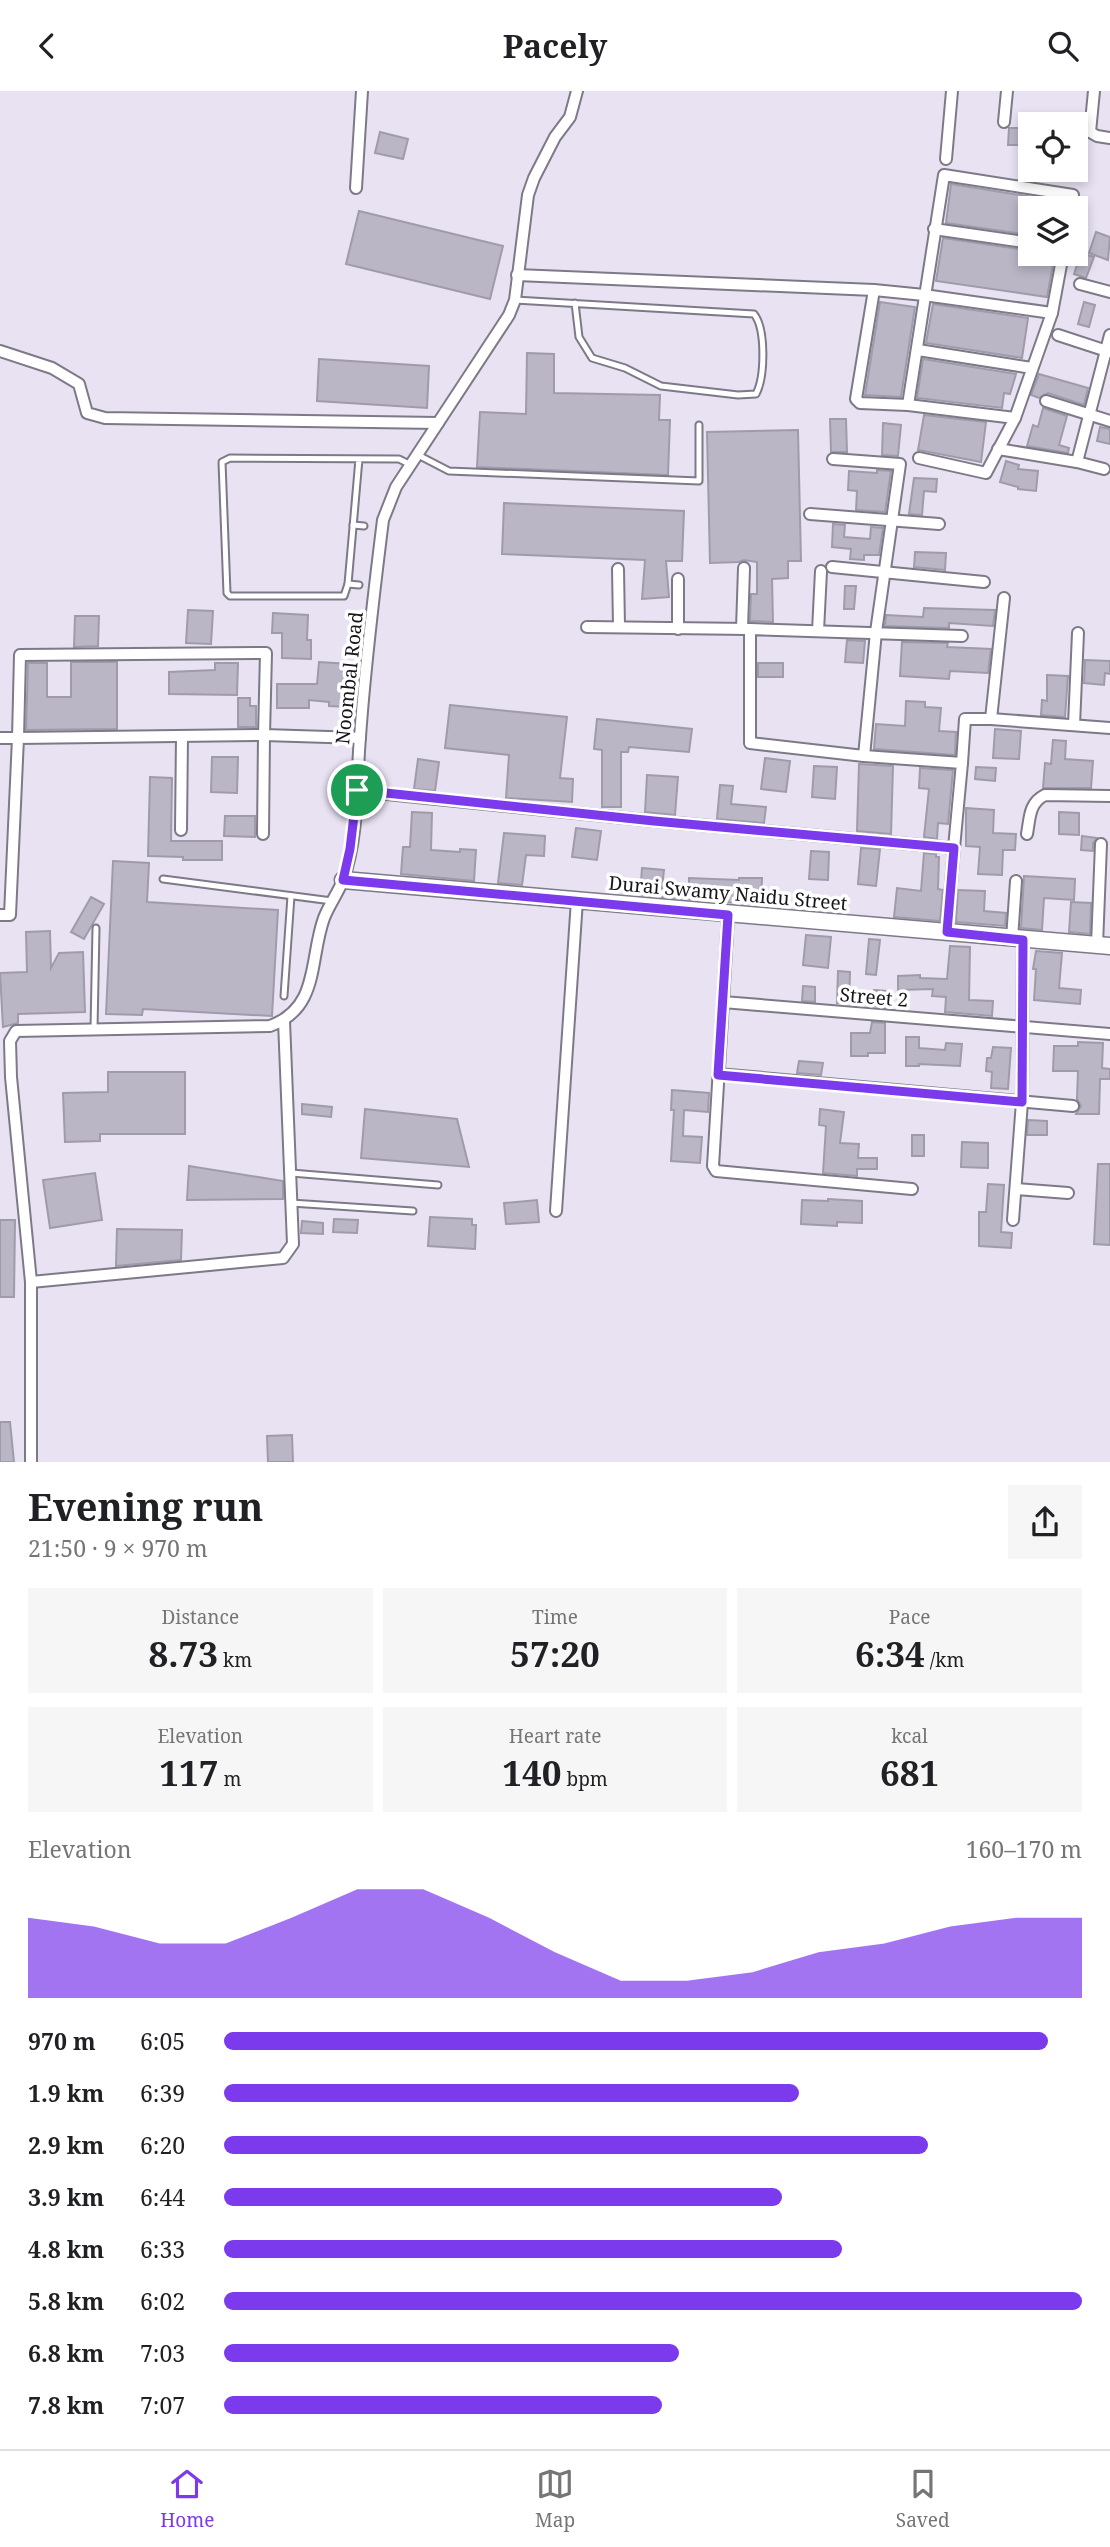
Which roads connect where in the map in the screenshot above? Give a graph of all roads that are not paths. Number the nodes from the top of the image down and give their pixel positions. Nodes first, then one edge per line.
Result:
1 (362, 91) edge
2 (577, 91) edge
3 (951, 91) edge
4 (1007, 91) edge
5 (1094, 91) edge
6 (1004, 122) dead end
7 (1110, 138) edge
8 (946, 159) dead end
9 (356, 188) dead end
10 (1073, 196) edge
11 (934, 229) junction
12 (1018, 241) edge
13 (1061, 266) edge
14 (517, 275) junction
15 (1080, 284) dead end
16 (874, 290) junction
17 (1110, 292) edge
18 (923, 295) junction
19 (514, 300) junction
20 (575, 303) junction
21 (1052, 313) junction
22 (1058, 335) dead end
23 (1110, 335) edge
24 (918, 349) junction
25 (0, 351) edge
26 (1108, 351) edge
27 (1032, 368) junction
28 (1046, 401) dead end
29 (908, 405) junction
30 (1089, 413) junction
31 (1015, 418) junction
32 (1110, 421) edge
33 (438, 423) junction
34 (699, 425) dead end
35 (998, 449) junction
36 (919, 458) dead end
37 (359, 459) junction
38 (833, 459) dead end
39 (414, 460) junction
40 (1077, 462) junction
41 (1104, 469) dead end
42 (810, 515) dead end
43 (892, 521) junction
44 (939, 524) dead end
45 (353, 525) junction
46 (364, 526) dead end
47 (832, 567) dead end
48 (744, 568) dead end
49 (618, 569) dead end
50 (821, 571) dead end
51 (885, 572) junction
52 (678, 579) dead end
53 (984, 582) dead end
54 (348, 584) junction
55 (359, 585) dead end
56 (1004, 598) dead end
57 (587, 627) dead end
58 (619, 628) junction
59 (678, 629) junction
60 (746, 629) junction
61 (818, 631) junction
62 (876, 632) junction
63 (1077, 633) dead end
64 (962, 636) dead end
65 (991, 719) junction
66 (1074, 725) junction
67 (1110, 728) edge
68 (264, 735) junction
69 (182, 736) junction
70 (360, 737) junction
71 (0, 738) edge
72 (18, 738) junction
73 (864, 757) junction
74 (962, 763) junction
75 (357, 790) junction
76 (1110, 796) edge
77 (181, 830) dead end
78 (262, 834) dead end
79 (1027, 834) dead end
80 (1101, 844) dead end
81 (954, 848) junction
82 (163, 879) dead end
83 (343, 880) junction
84 (1016, 881) dead end
85 (291, 896) junction
86 (577, 900) junction
87 (332, 901) junction
88 (0, 915) edge
89 (728, 915) junction
90 (96, 927) dead end
91 (947, 932) junction
92 (1018, 939) junction
93 (1103, 946) edge
94 (284, 996) dead end
95 (723, 1003) junction
96 (284, 1021) junction
97 (1022, 1027) junction
98 (94, 1029) junction
99 (1110, 1034) edge
100 (5, 1041) edge
101 (718, 1075) junction
102 (1022, 1102) junction
103 (1073, 1106) dead end
104 (291, 1173) junction
105 (438, 1185) dead end
106 (912, 1189) dead end
107 (1016, 1189) junction
108 (1068, 1193) dead end
109 (291, 1203) junction
110 (412, 1211) dead end
111 (556, 1211) dead end
112 (1013, 1220) dead end
113 (31, 1282) junction
114 (31, 1462) edge

1 - 9 street
2 - 14 street, Noombal Road
3 - 8 street
4 - 6 street
5 - 7 street
10 - 11 street
11 - 12 street
11 - 18 street
13 - 21 street
14 - 16 street
14 - 19 street, Noombal Road
15 - 17 street
16 - 18 street
16 - 29 street
18 - 21 street
18 - 24 street
19 - 20 lane
19 - 33 street, Noombal Road
20 - 20 lane
21 - 27 street
22 - 26 street
23 - 26 street
24 - 27 street
24 - 29 street
25 - 33 street
26 - 30 street
27 - 31 street
28 - 30 street
29 - 31 street
30 - 32 street
30 - 40 street
31 - 35 street
33 - 39 street, Noombal Road
34 - 39 lane
35 - 36 street
35 - 40 street
37 - 39 lane
37 - 45 lane
37 - 54 lane
38 - 43 street
39 - 70 street, Noombal Road
40 - 41 street
42 - 43 street
43 - 44 street
43 - 51 street
45 - 46 lane
45 - 54 lane
47 - 51 street
48 - 60 street
49 - 58 street
50 - 61 street
51 - 53 street
51 - 62 street
52 - 59 street
54 - 55 lane
56 - 65 street
57 - 58 street
58 - 59 street
59 - 60 street
60 - 61 street
60 - 73 street
61 - 62 street
62 - 64 street
62 - 73 street
63 - 66 street
65 - 66 street
65 - 74 street
66 - 67 street
68 - 69 street
68 - 70 street
68 - 72 street
68 - 78 street
69 - 72 street
69 - 77 street
70 - 75 street, Noombal Road
71 - 72 street
72 - 88 street
73 - 74 street
74 - 81 street
75 - 81 street
75 - 83 street, Noombal Road
76 - 79 street
80 - 93 street
81 - 91 street
82 - 85 lane
83 - 86 street, Durai Swamy Naidu Street
83 - 87 street, Noombal Road
84 - 92 street
85 - 87 lane
85 - 94 lane
86 - 89 street, Durai Swamy Naidu Street
86 - 111 street
87 - 96 street, Noombal Road
89 - 91 street, Durai Swamy Naidu Street
89 - 95 street
90 - 98 lane
91 - 92 street, Durai Swamy Naidu Street
92 - 93 street, Durai Swamy Naidu Street
92 - 97 street
95 - 97 street, Street 2
95 - 101 street
96 - 98 street
96 - 104 street
97 - 99 street, Street 2
97 - 102 street
98 - 100 street
100 - 113 street
101 - 102 street
101 - 106 street
102 - 103 street
102 - 107 street
104 - 105 lane
104 - 109 street
107 - 108 street
107 - 112 street
109 - 110 lane
109 - 113 street
113 - 114 street

